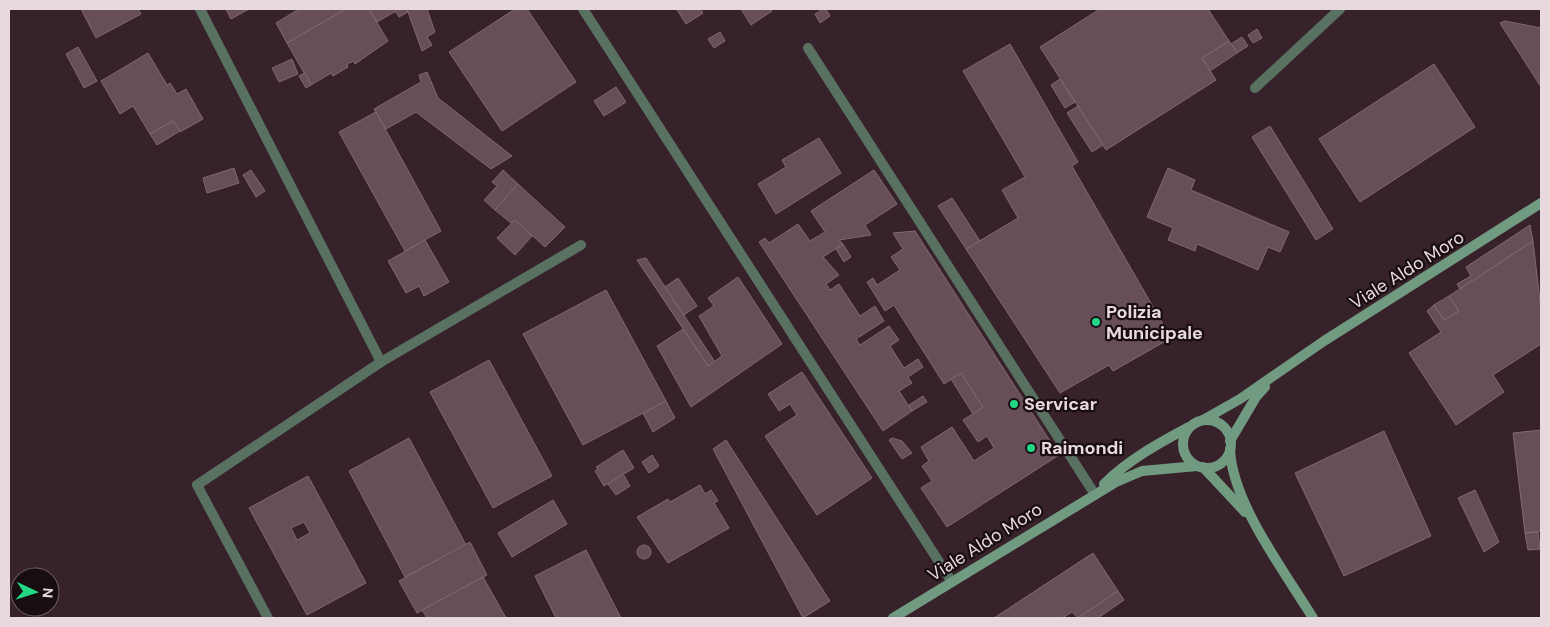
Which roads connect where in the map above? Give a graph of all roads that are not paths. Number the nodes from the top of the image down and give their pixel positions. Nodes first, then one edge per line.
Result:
1 (200, 9) edge
2 (583, 9) edge
3 (1340, 9) edge
4 (808, 48) dead end
5 (1255, 88) dead end
6 (1541, 203) edge
7 (581, 245) dead end
8 (381, 362) junction
9 (1290, 365) junction
10 (1203, 420) junction
11 (1189, 427) junction
12 (1230, 445) junction
13 (1200, 467) junction
14 (1094, 493) junction
15 (1259, 530) junction
16 (952, 582) junction
17 (268, 618) edge
18 (893, 618) edge
19 (1313, 618) edge

1 - 8 street
2 - 16 street
3 - 5 street
4 - 14 street
6 - 9 main road, Viale Aldo Moro
7 - 8 street
8 - 17 street
9 - 10 main road, Viale Aldo Moro
9 - 12 main road, Viale Aldo Moro
10 - 11 main road
10 - 12 main road
11 - 13 main road
11 - 14 main road, Viale Aldo Moro
12 - 13 main road
12 - 15 main road
13 - 14 main road, Viale Aldo Moro
13 - 15 main road
14 - 16 main road, Viale Aldo Moro
15 - 19 main road
16 - 18 main road, Viale Aldo Moro

